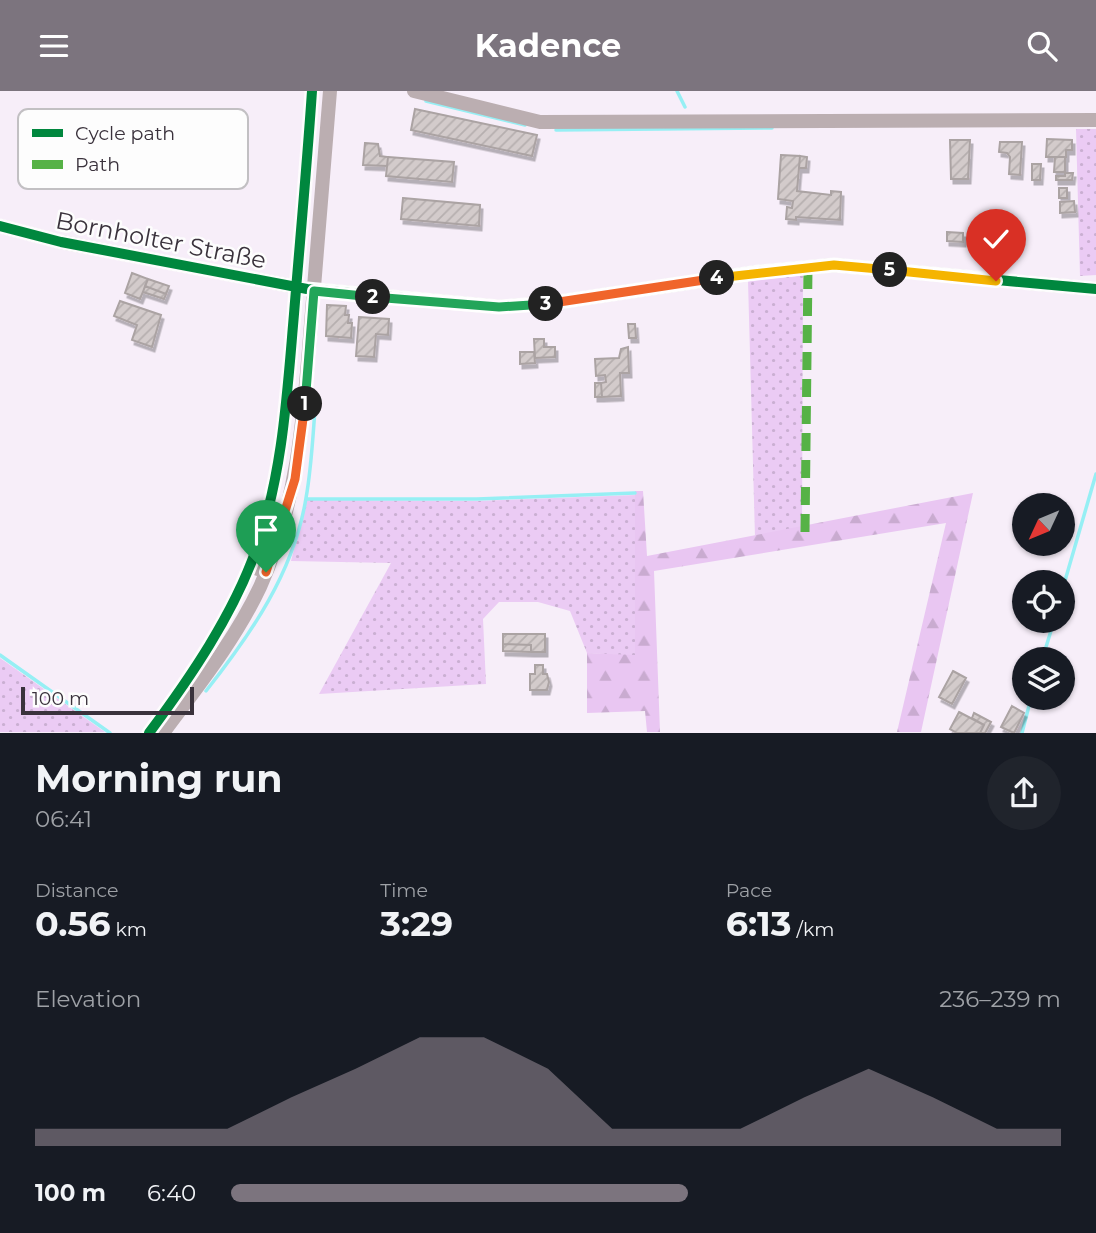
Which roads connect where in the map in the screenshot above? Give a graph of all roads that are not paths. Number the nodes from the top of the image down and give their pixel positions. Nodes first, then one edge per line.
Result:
1 (330, 91) edge
2 (414, 91) edge
3 (1096, 120) edge
4 (306, 171) dead end
5 (323, 174) junction
6 (0, 226) edge
7 (1096, 289) edge
8 (314, 291) junction
9 (250, 566) dead end
10 (266, 572) junction
11 (163, 733) edge

1 - 5 street
2 - 3 street
4 - 5 street
5 - 8 street
6 - 8 street, Bornholter Straße
7 - 8 street, Bornholter Straße
8 - 10 street
9 - 10 street
10 - 11 street

